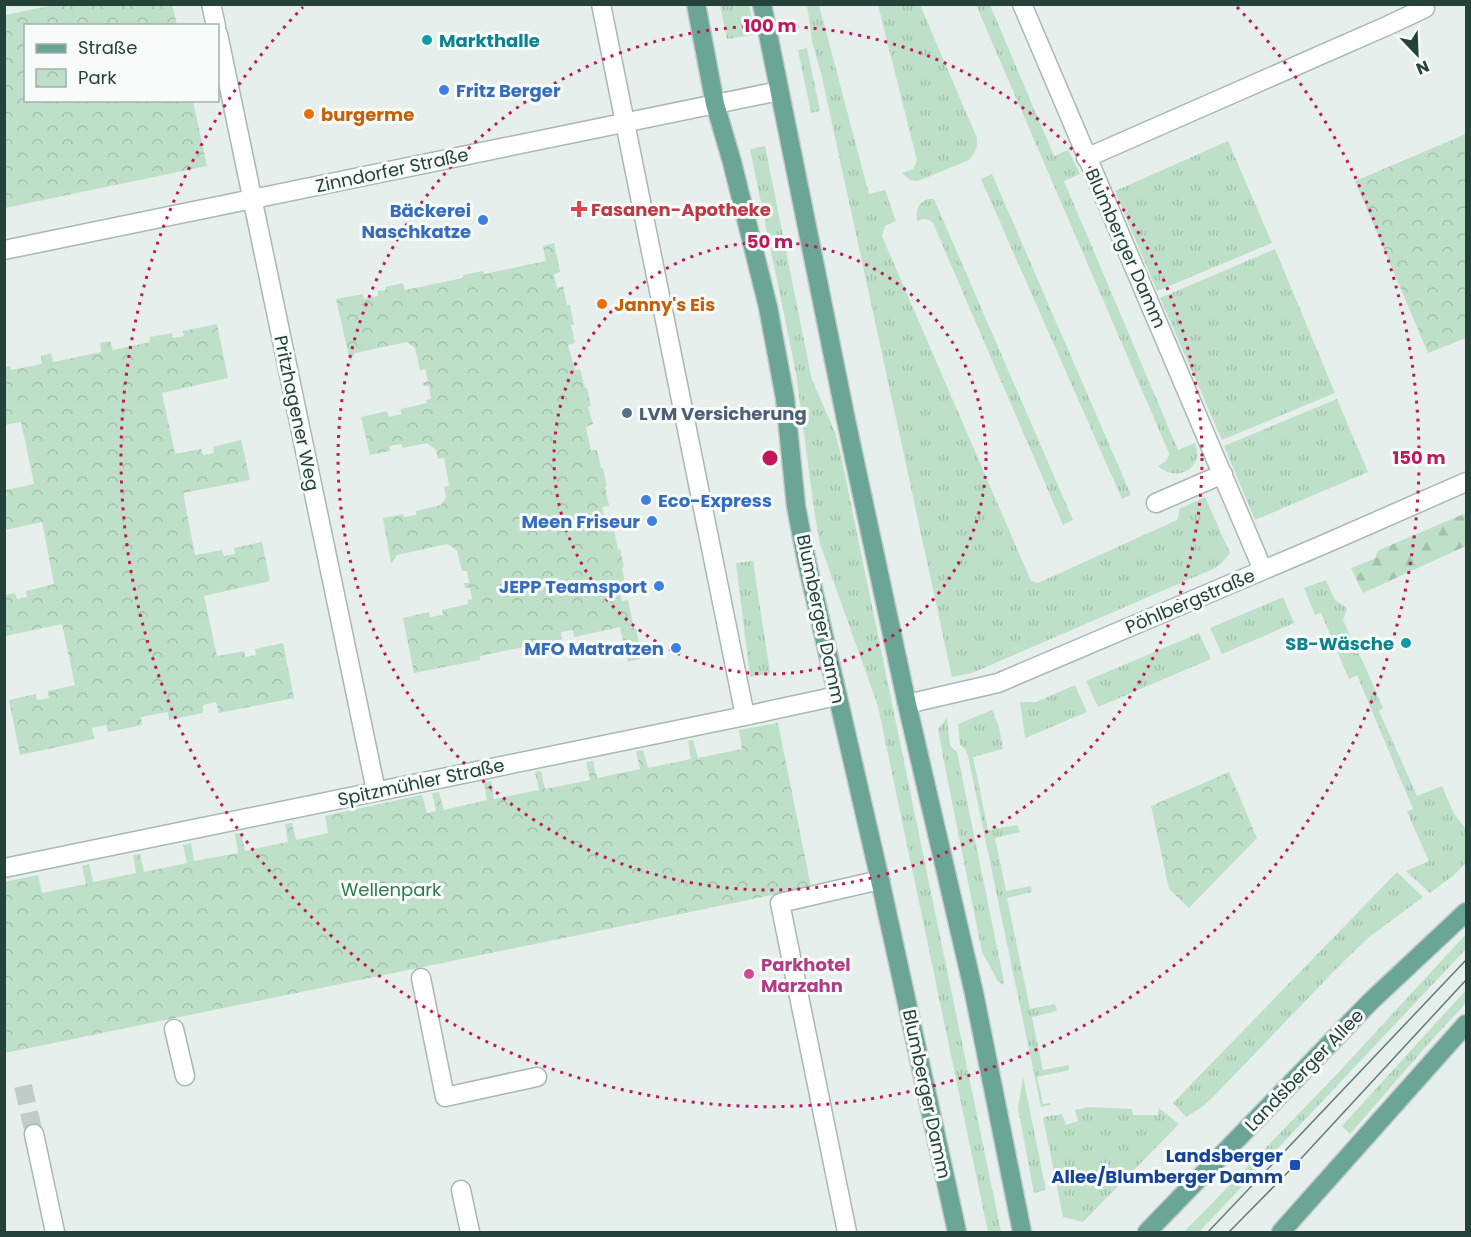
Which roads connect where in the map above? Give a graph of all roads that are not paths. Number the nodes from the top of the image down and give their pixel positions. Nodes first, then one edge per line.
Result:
1 (211, 4) edge
2 (602, 4) edge
3 (696, 4) edge
4 (762, 4) edge
5 (1022, 4) edge
6 (1428, 6) edge
7 (216, 24) edge
8 (219, 39) edge
9 (779, 91) junction
10 (715, 104) junction
11 (625, 122) junction
12 (1086, 158) junction
13 (252, 199) junction
14 (4, 250) edge
15 (1223, 474) junction
16 (1467, 482) edge
17 (1156, 503) dead end
18 (1263, 570) junction
19 (837, 696) junction
20 (908, 704) junction
21 (745, 716) junction
22 (376, 791) junction
23 (4, 868) edge
24 (880, 880) junction
25 (1467, 912) edge
26 (421, 978) dead end
27 (1467, 1024) edge
28 (174, 1029) dead end
29 (185, 1076) dead end
30 (537, 1077) dead end
31 (34, 1134) tunnel mouth
32 (461, 1190) dead end
33 (55, 1233) edge
34 (470, 1233) edge
35 (847, 1233) edge
36 (957, 1233) edge
37 (1022, 1233) edge
38 (1147, 1233) edge
39 (1281, 1233) edge

1 - 7 street
2 - 11 street
3 - 10 main road, Blumberger Damm
4 - 9 main road
5 - 12 street, Blumberger Damm
6 - 12 street, Blumberger Damm
8 - 13 street, Pritzhagener Weg
9 - 10 street, Zinndorfer Straße
9 - 20 main road
10 - 11 street, Zinndorfer Straße
10 - 19 main road, Blumberger Damm
11 - 13 street, Zinndorfer Straße
11 - 21 street
12 - 15 street, Blumberger Damm
13 - 14 street, Zinndorfer Straße
13 - 22 street, Pritzhagener Weg
15 - 17 street
15 - 18 street, Blumberger Damm
16 - 18 street, Pöhlbergstraße
18 - 20 street, Pöhlbergstraße
19 - 21 street, Spitzmühler Straße
19 - 24 main road, Blumberger Damm
20 - 37 main road
21 - 22 street, Spitzmühler Straße
22 - 23 street, Spitzmühler Straße
24 - 35 street
24 - 36 main road, Blumberger Damm
25 - 38 main road, Landsberger Allee
26 - 30 street
27 - 39 main road
28 - 29 street
31 - 33 street
32 - 34 street

